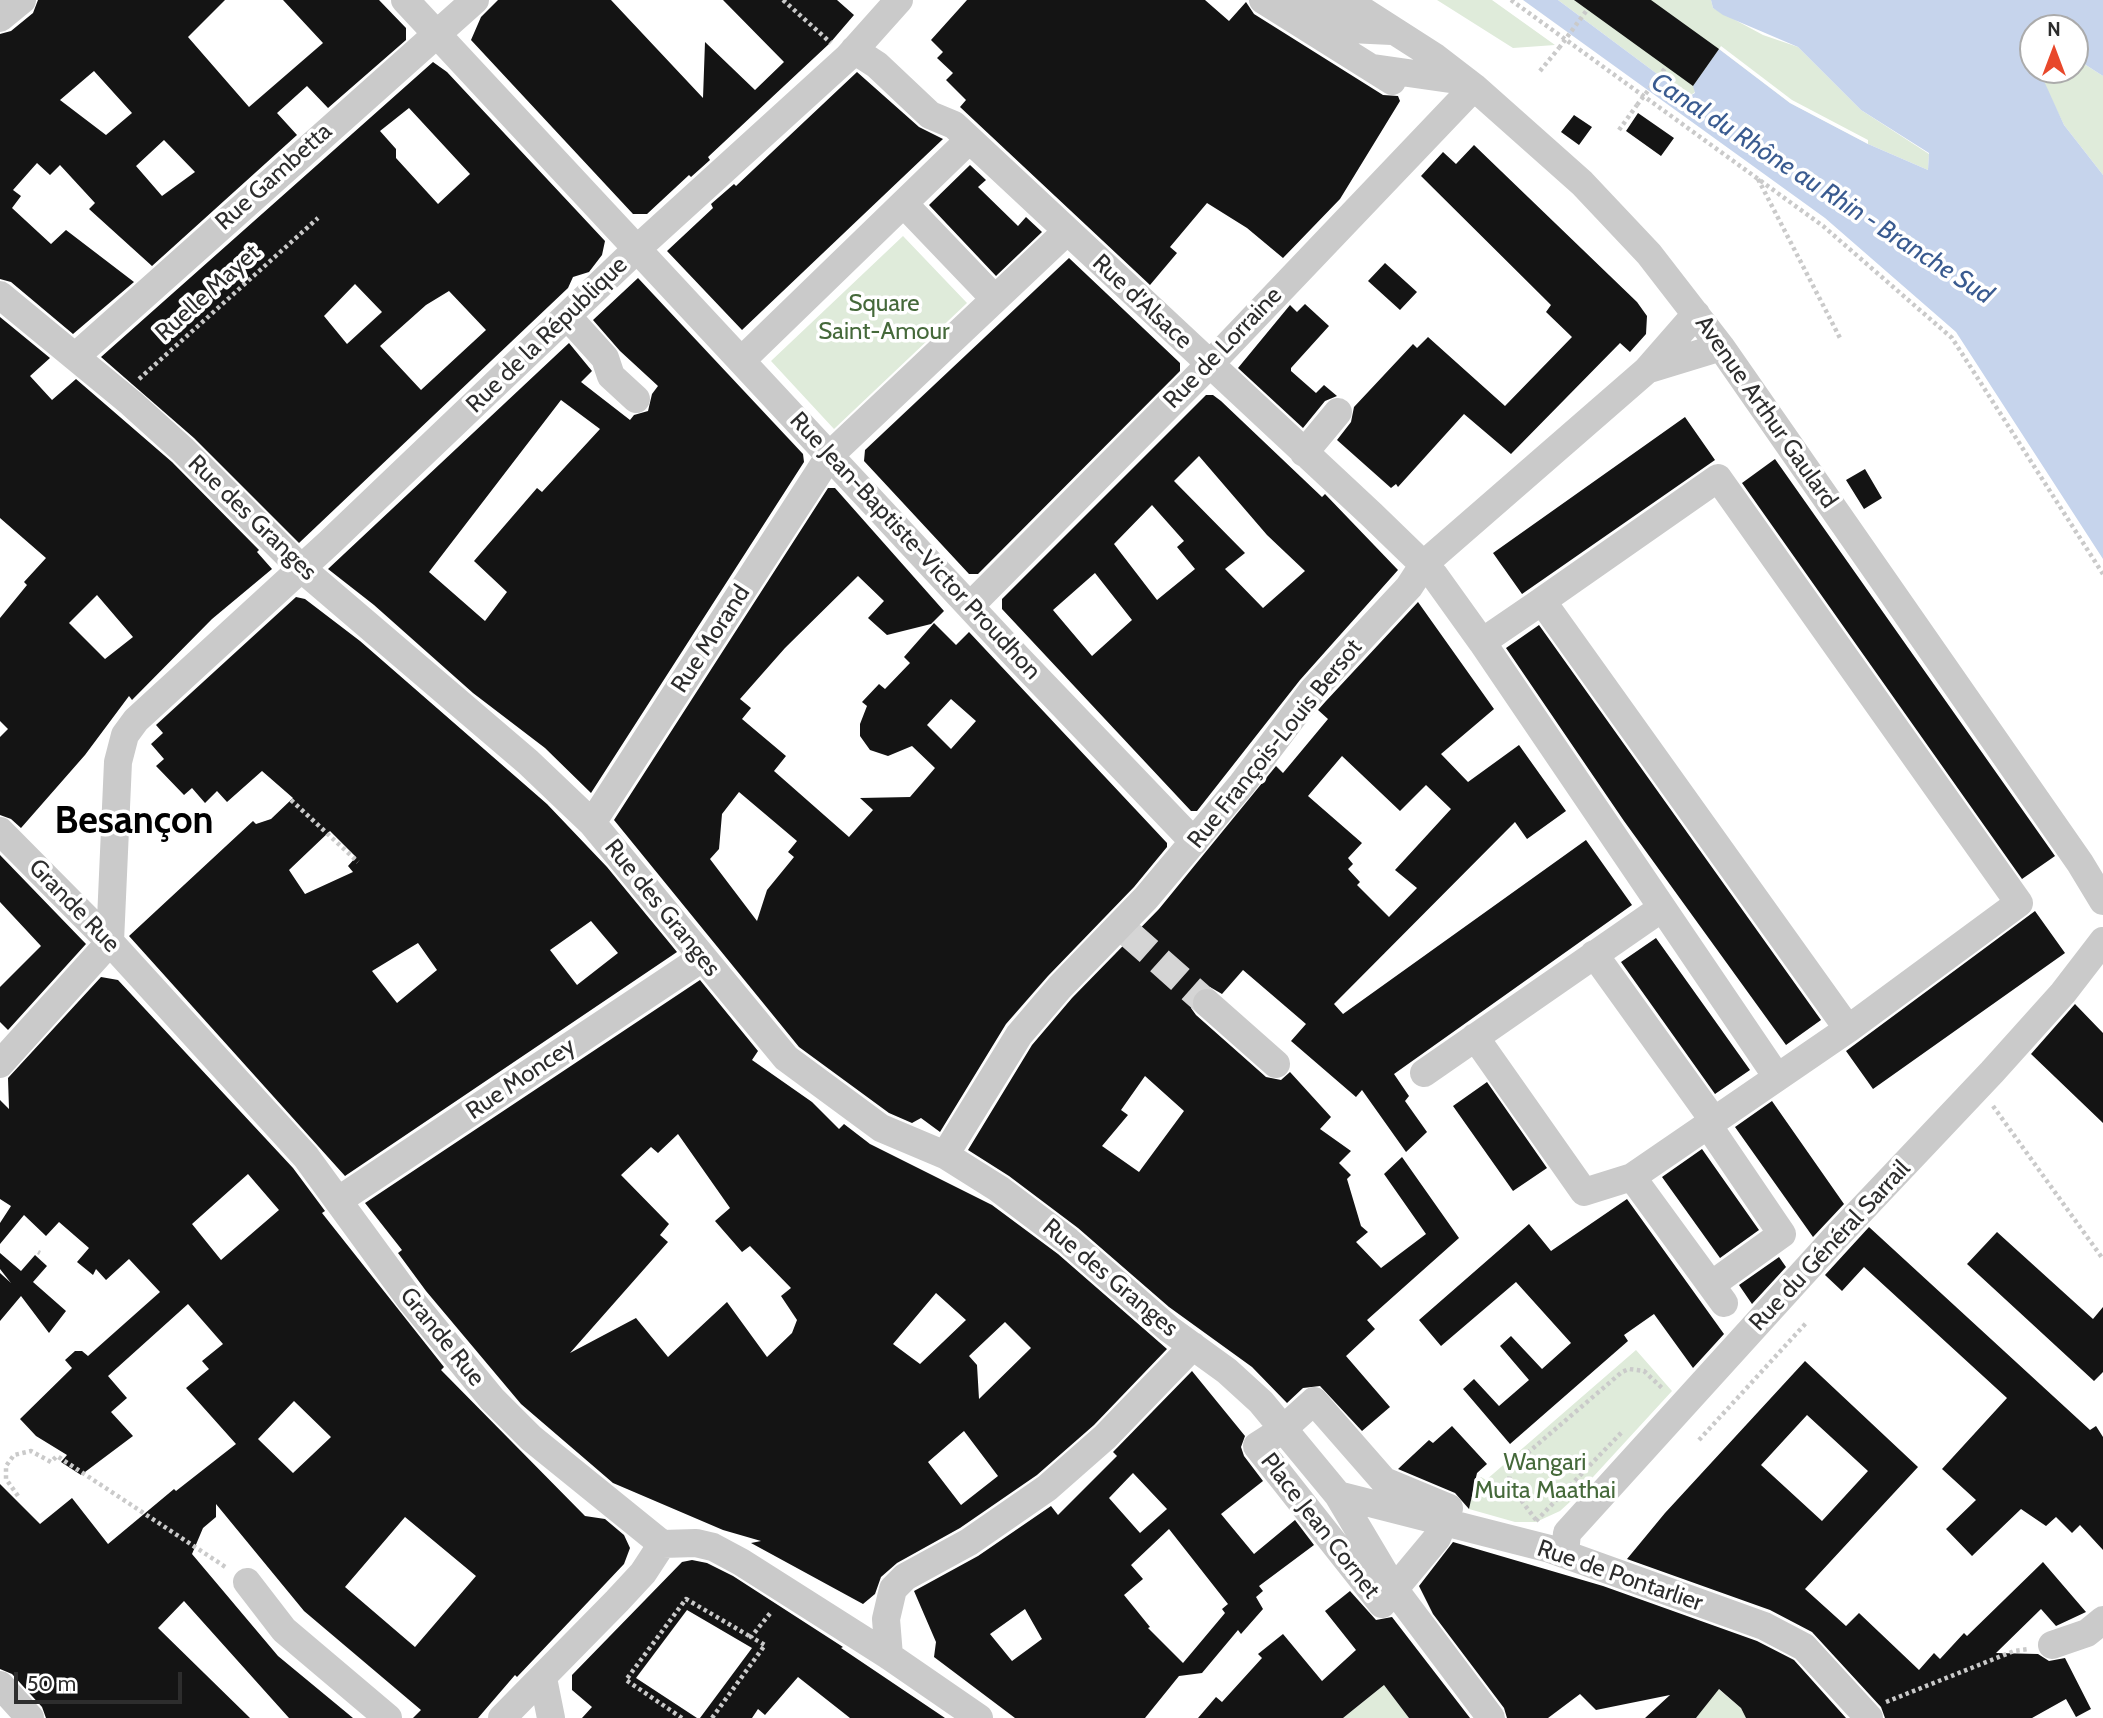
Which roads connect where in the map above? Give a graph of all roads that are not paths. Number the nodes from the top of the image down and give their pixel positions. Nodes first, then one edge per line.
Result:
1 (22, 0) edge
2 (405, 0) edge
3 (475, 0) edge
4 (1348, 0) edge
5 (1273, 2) edge
6 (885, 5) edge
7 (0, 18) edge
8 (1304, 26) junction
9 (1397, 31) junction
10 (435, 34) junction
11 (1338, 47) junction
12 (851, 54) junction
13 (1435, 57) junction
14 (1470, 84) junction
15 (961, 133) junction
16 (905, 205) junction
17 (1066, 232) junction
18 (638, 248) junction
19 (0, 295) edge
20 (995, 299) junction
21 (1696, 314) junction
22 (567, 316) junction
23 (1721, 347) junction
24 (76, 356) junction
25 (742, 360) junction
26 (1209, 365) junction
27 (1647, 370) junction
28 (636, 398) dead end
29 (1338, 412) dead end
30 (1304, 453) junction
31 (830, 455) junction
32 (1424, 564) junction
33 (301, 568) junction
34 (1542, 601) junction
35 (970, 606) junction
36 (1482, 642) junction
37 (592, 823) junction
38 (1, 835) edge
39 (1194, 842) junction
40 (2103, 901) edge
41 (1662, 908) junction
42 (2103, 941) edge
43 (110, 942) junction
44 (1594, 954) junction
45 (702, 958) junction
46 (1207, 1003) tunnel mouth
47 (1848, 1029) junction
48 (1475, 1037) junction
49 (3, 1053) edge
50 (1276, 1064) dead end
51 (1424, 1073) dead end
52 (1777, 1077) junction
53 (1711, 1123) junction
54 (945, 1155) junction
55 (1632, 1177) junction
56 (340, 1200) junction
57 (1193, 1346) junction
58 (1284, 1429) junction
59 (1338, 1494) junction
60 (1397, 1508) junction
61 (1444, 1522) junction
62 (1368, 1542) junction
63 (662, 1544) junction
64 (1565, 1554) junction
65 (241, 1577) road end
66 (1394, 1589) junction
67 (2103, 1620) edge
68 (2052, 1645) road end
69 (889, 1656) junction
70 (542, 1678) junction
71 (0, 1685) edge
72 (1875, 1711) edge
73 (30, 1718) edge
74 (387, 1718) edge
75 (502, 1718) edge
76 (551, 1718) edge
77 (979, 1718) edge
78 (1491, 1718) edge

1 - 7 street
2 - 10 street, Rue Jean-Baptiste-Victor Proudhon
3 - 10 street, Rue Gambetta
4 - 5 street
4 - 9 street, Avenue Arthur Gaulard
5 - 8 street
6 - 12 street, Rue de la République
8 - 9 street
8 - 11 street
9 - 13 street, Avenue Arthur Gaulard
10 - 18 street, Rue Jean-Baptiste-Victor Proudhon
10 - 24 street, Rue Gambetta
11 - 13 street
11 - 14 street
12 - 15 street, Rue d'Alsace
12 - 18 street, Rue de la République
13 - 14 street, Avenue Arthur Gaulard
14 - 21 street, Avenue Arthur Gaulard
14 - 26 street, Rue de Lorraine
15 - 16 street
15 - 17 street, Rue d'Alsace
16 - 20 street
16 - 25 street
17 - 20 street, Rue Morand
17 - 26 street, Rue d'Alsace
18 - 22 street, Rue de la République
18 - 25 street, Rue Jean-Baptiste-Victor Proudhon
19 - 24 street, Rue des Granges
20 - 31 street, Rue Morand
21 - 23 street, Avenue Arthur Gaulard
21 - 27 street, Rue François-Louis Bersot
22 - 28 street
22 - 33 street, Rue de la République
23 - 27 street, Rue François-Louis Bersot
23 - 40 street, Avenue Arthur Gaulard
24 - 33 street, Rue des Granges
25 - 31 street, Rue Jean-Baptiste-Victor Proudhon
26 - 30 street, Rue d'Alsace
26 - 35 street, Rue de Lorraine
27 - 32 street, Rue François-Louis Bersot
29 - 30 street
30 - 32 street, Rue d'Alsace
31 - 35 street, Rue Jean-Baptiste-Victor Proudhon
31 - 37 street, Rue Morand
32 - 36 street, Rue d'Alsace
32 - 39 street, Rue François-Louis Bersot
33 - 37 street, Rue des Granges
33 - 43 street, Rue de la République
34 - 36 street
34 - 47 street
34 - 47 street
35 - 39 street, Rue Jean-Baptiste-Victor Proudhon
36 - 41 street, Rue d'Alsace
37 - 45 street, Rue des Granges
38 - 43 street, Grande Rue
39 - 54 street, Rue François-Louis Bersot
41 - 44 street
41 - 52 street, Rue d'Alsace
42 - 64 street, Rue du Général Sarrail
43 - 49 street
43 - 56 street, Grande Rue
44 - 48 street
44 - 53 street
45 - 54 street, Rue des Granges
45 - 56 street, Rue Moncey
46 - 50 street
47 - 52 street
48 - 51 street
48 - 55 street
52 - 53 street
53 - 55 street
53 - 55 street
54 - 57 street, Rue des Granges
56 - 63 street, Grande Rue
57 - 58 street, Rue des Granges
57 - 69 street
58 - 59 street, Rue des Granges
58 - 61 street, Place Jean Cornet
58 - 66 street, Place Jean Cornet
59 - 60 street, Rue de Pontarlier
59 - 62 street, Rue des Granges
60 - 61 street, Rue de Pontarlier
60 - 62 street
61 - 64 street, Rue de Pontarlier
61 - 66 street, Place Jean Cornet
62 - 66 street, Rue des Granges
63 - 69 street
63 - 70 street
64 - 72 street, Rue de Pontarlier
65 - 74 street
66 - 78 street, Rue des Granges
67 - 68 street
69 - 77 street
70 - 75 street
70 - 76 street
71 - 73 street

